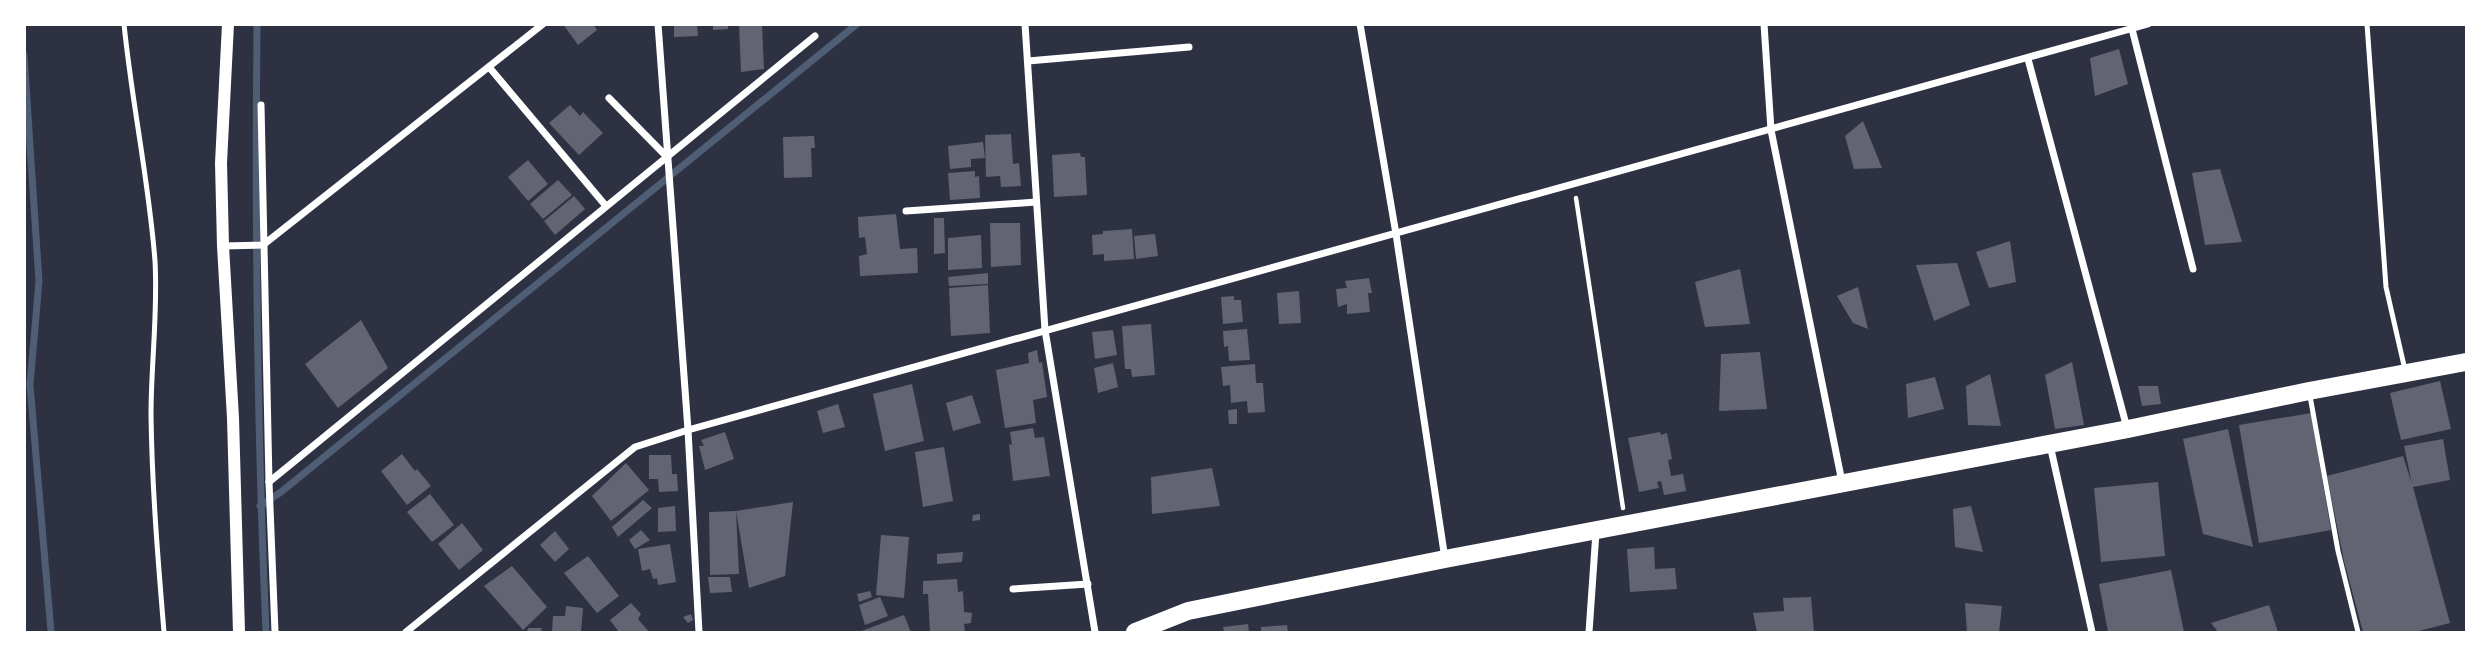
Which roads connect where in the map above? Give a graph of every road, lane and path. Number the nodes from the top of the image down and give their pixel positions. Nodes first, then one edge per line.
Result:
1 (124, 24) edge
2 (228, 24) edge
3 (543, 24) edge
4 (658, 24) edge
5 (1025, 24) edge
6 (1360, 24) edge
7 (1764, 24) edge
8 (2148, 24) edge
9 (2367, 24) edge
10 (2132, 27) edge
11 (815, 36) dead end
12 (1189, 47) dead end
13 (2028, 59) junction
14 (1028, 61) junction
15 (489, 67) junction
16 (609, 98) dead end
17 (261, 105) dead end
18 (1771, 130) junction
19 (667, 156) junction
20 (1574, 185) junction
21 (1036, 202) junction
22 (606, 206) junction
23 (905, 211) dead end
24 (1396, 234) junction
25 (263, 245) junction
26 (223, 246) junction
27 (2193, 269) dead end
28 (1045, 330) junction
29 (2466, 362) edge
30 (2405, 373) junction
31 (2309, 391) junction
32 (2128, 429) junction
33 (688, 430) junction
34 (2049, 444) junction
35 (269, 482) junction
36 (1843, 483) junction
37 (1626, 526) junction
38 (1596, 532) junction
39 (1445, 559) junction
40 (1088, 584) junction
41 (1013, 589) dead end
42 (164, 632) edge
43 (239, 632) edge
44 (275, 632) edge
45 (406, 632) edge
46 (699, 632) edge
47 (1095, 632) edge
48 (1135, 632) edge
49 (1589, 632) edge
50 (2092, 632) edge
51 (2358, 632) edge

1 - 42 lane
2 - 26 street
3 - 15 street
4 - 19 street
5 - 14 street
6 - 24 street
7 - 18 street
8 - 10 street
9 - 30 lane
10 - 13 street
10 - 27 street
11 - 19 street
12 - 14 street
13 - 18 street
13 - 32 street
14 - 21 street
15 - 22 street
15 - 25 street
16 - 19 street
17 - 25 street
18 - 20 street
18 - 36 street
19 - 22 street
19 - 33 street
20 - 24 street
20 - 37 path
21 - 23 street
21 - 28 street
22 - 35 street
24 - 28 street
24 - 39 street
25 - 26 street
25 - 35 street
26 - 43 street
28 - 33 street
28 - 40 street
29 - 30 highway
30 - 31 highway
31 - 32 highway
31 - 51 lane
32 - 34 highway
33 - 45 street
33 - 46 street
34 - 36 highway
34 - 50 street
35 - 44 street
36 - 37 highway
37 - 38 highway
38 - 39 highway
38 - 49 street
39 - 48 highway
40 - 41 street
40 - 47 street

